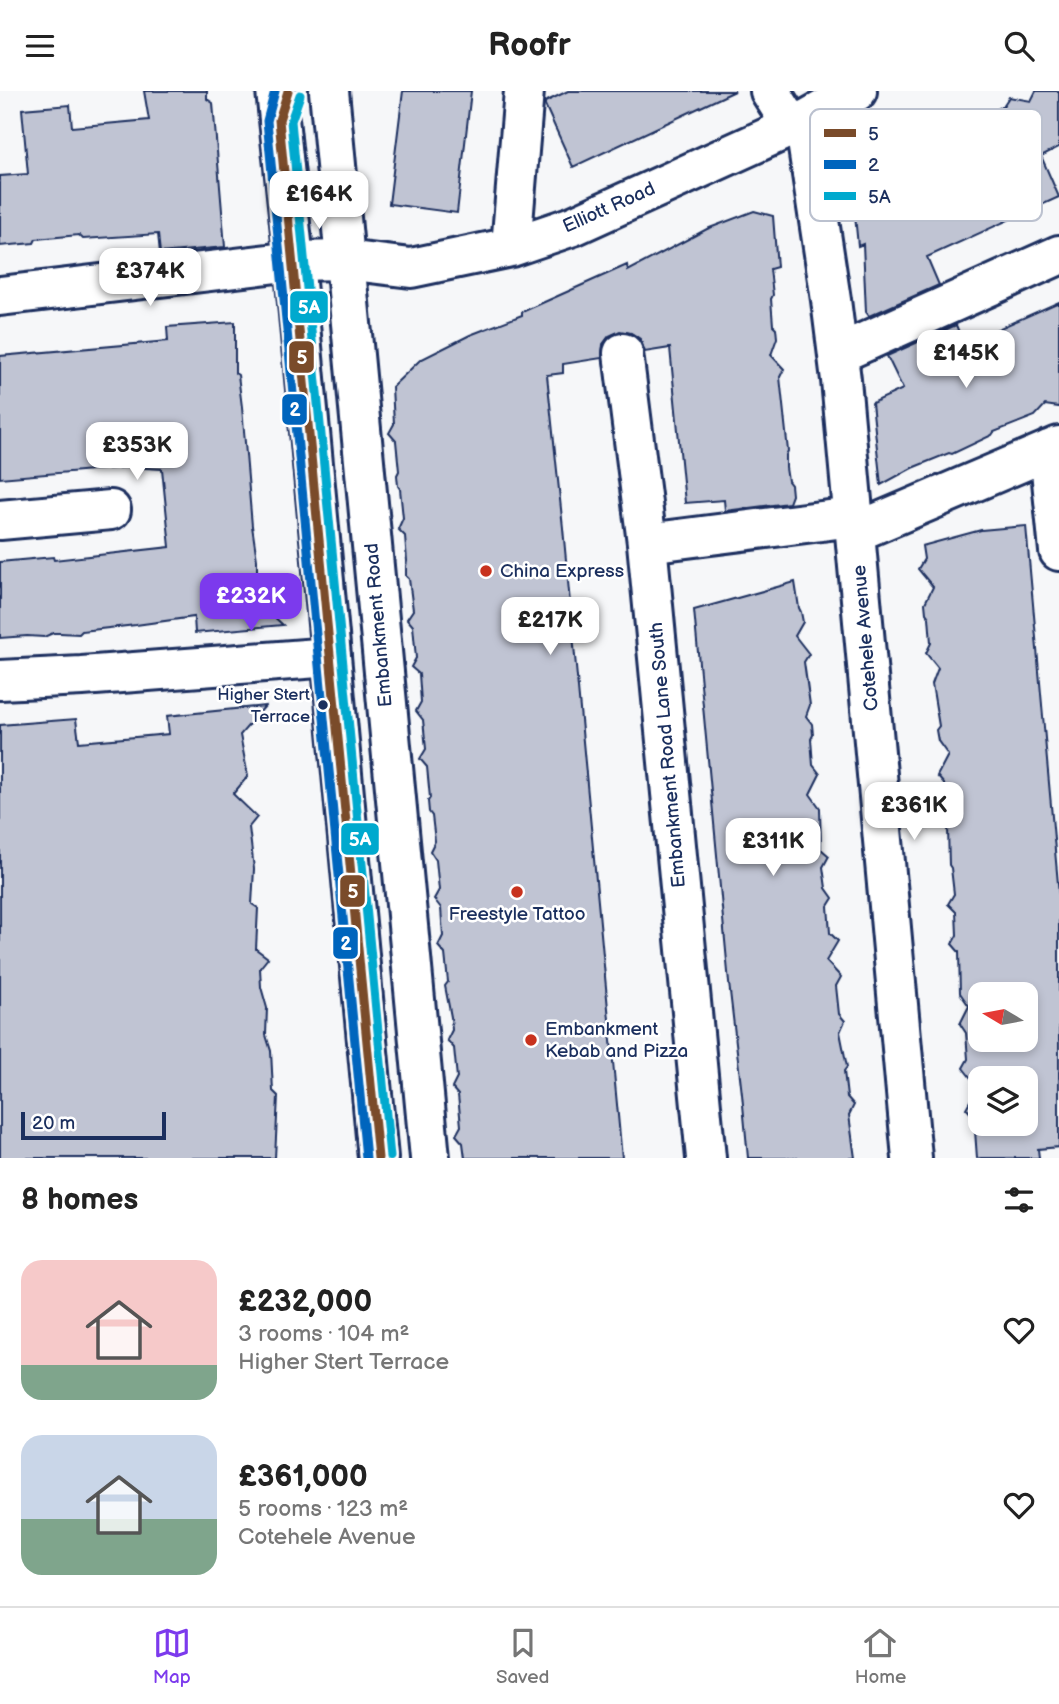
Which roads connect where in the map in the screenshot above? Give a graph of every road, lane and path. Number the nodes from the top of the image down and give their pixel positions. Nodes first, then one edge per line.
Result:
1 (329, 91) edge
2 (524, 91) edge
3 (770, 91) edge
4 (857, 91) edge
5 (281, 101) edge
6 (824, 109) edge
7 (810, 116) edge
8 (798, 123) junction
9 (810, 192) edge
10 (815, 221) edge
11 (511, 247) junction
12 (1059, 255) edge
13 (345, 260) junction
14 (294, 261) junction
15 (0, 296) edge
16 (623, 353) dead end
17 (838, 354) junction
18 (1054, 448) edge
19 (111, 510) dead end
20 (0, 520) edge
21 (855, 525) junction
22 (648, 543) junction
23 (1059, 551) edge
24 (331, 657) junction
25 (0, 680) edge
26 (378, 1158) edge
27 (430, 1158) edge
28 (706, 1158) edge
29 (912, 1158) edge

1 - 13 street, Embankment Road
2 - 11 street
3 - 8 street
4 - 6 street, Elliott Road
5 - 14 street
7 - 8 street, Elliott Road
8 - 9 street, Cotehele Avenue
8 - 11 street, Elliott Road
10 - 17 street, Cotehele Avenue
11 - 13 street, Elliott Road
12 - 17 street
13 - 14 street, Elliott Road
13 - 27 street, Embankment Road
14 - 15 street, Elliott Road
14 - 24 street
16 - 22 street, Embankment Road Lane South
17 - 21 street, Cotehele Avenue
18 - 21 street
18 - 23 street
19 - 20 street
21 - 22 street
21 - 29 street, Cotehele Avenue
22 - 28 street, Embankment Road Lane South
24 - 25 street
24 - 26 street

